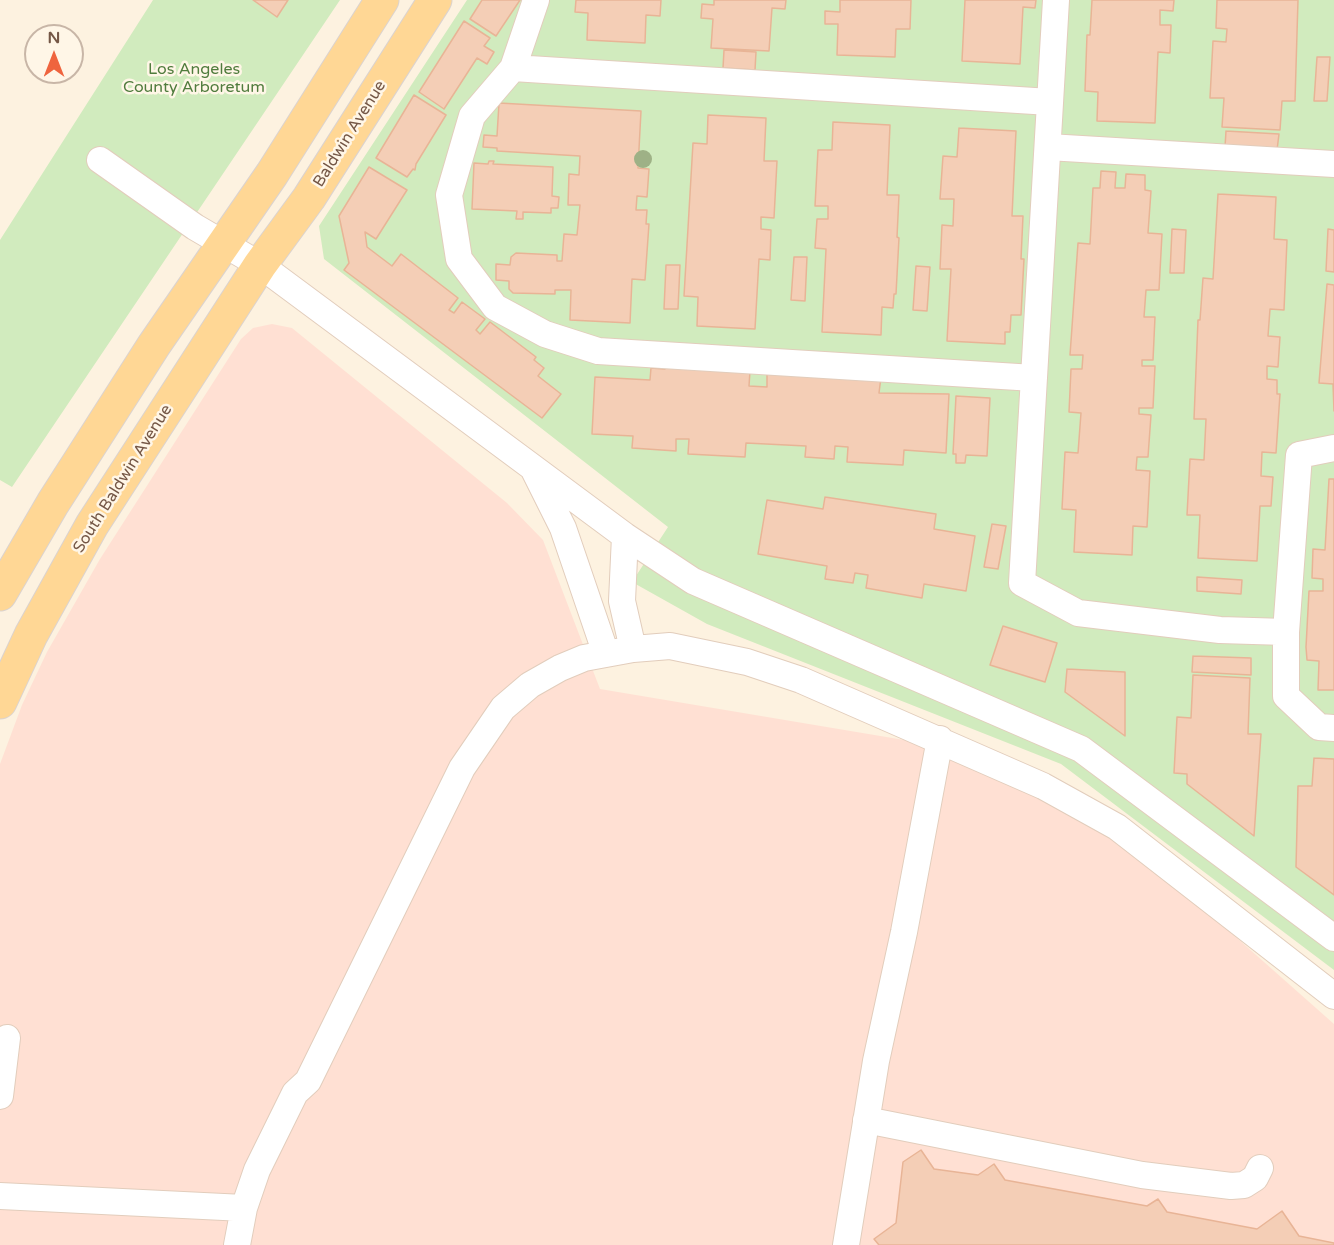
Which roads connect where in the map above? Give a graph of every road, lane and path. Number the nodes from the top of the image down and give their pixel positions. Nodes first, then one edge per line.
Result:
1 (382, 0) edge
2 (435, 0) edge
3 (536, 0) edge
4 (1056, 0) edge
5 (513, 68) junction
6 (1050, 102) junction
7 (1048, 147) junction
8 (100, 160) dead end
9 (1334, 164) edge
10 (224, 242) junction
11 (260, 265) junction
12 (1034, 378) junction
13 (1334, 448) edge
14 (531, 465) junction
15 (625, 536) junction
16 (0, 594) edge
17 (1286, 632) junction
18 (633, 649) junction
19 (606, 654) junction
20 (0, 702) edge
21 (1334, 728) edge
22 (940, 740) junction
23 (1334, 938) edge
24 (1334, 996) edge
25 (7, 1038) dead end
26 (0, 1096) edge
27 (866, 1120) junction
28 (1260, 1168) dead end
29 (0, 1196) edge
30 (244, 1208) junction
31 (237, 1245) edge
32 (846, 1245) edge

1 - 10 main road
2 - 11 main road, Baldwin Avenue
3 - 5 street
4 - 6 street
5 - 6 street
5 - 12 street
6 - 7 street
7 - 9 street
7 - 12 street
8 - 10 street
10 - 11 street
10 - 16 main road
11 - 14 street
11 - 20 main road, South Baldwin Avenue
12 - 17 street
13 - 17 street
14 - 15 street
14 - 19 street
15 - 18 street
15 - 23 street
17 - 21 street
18 - 19 street
18 - 22 street
19 - 30 street
22 - 24 street
22 - 27 street
25 - 26 street
27 - 28 street
27 - 32 street
29 - 30 street
30 - 31 street

